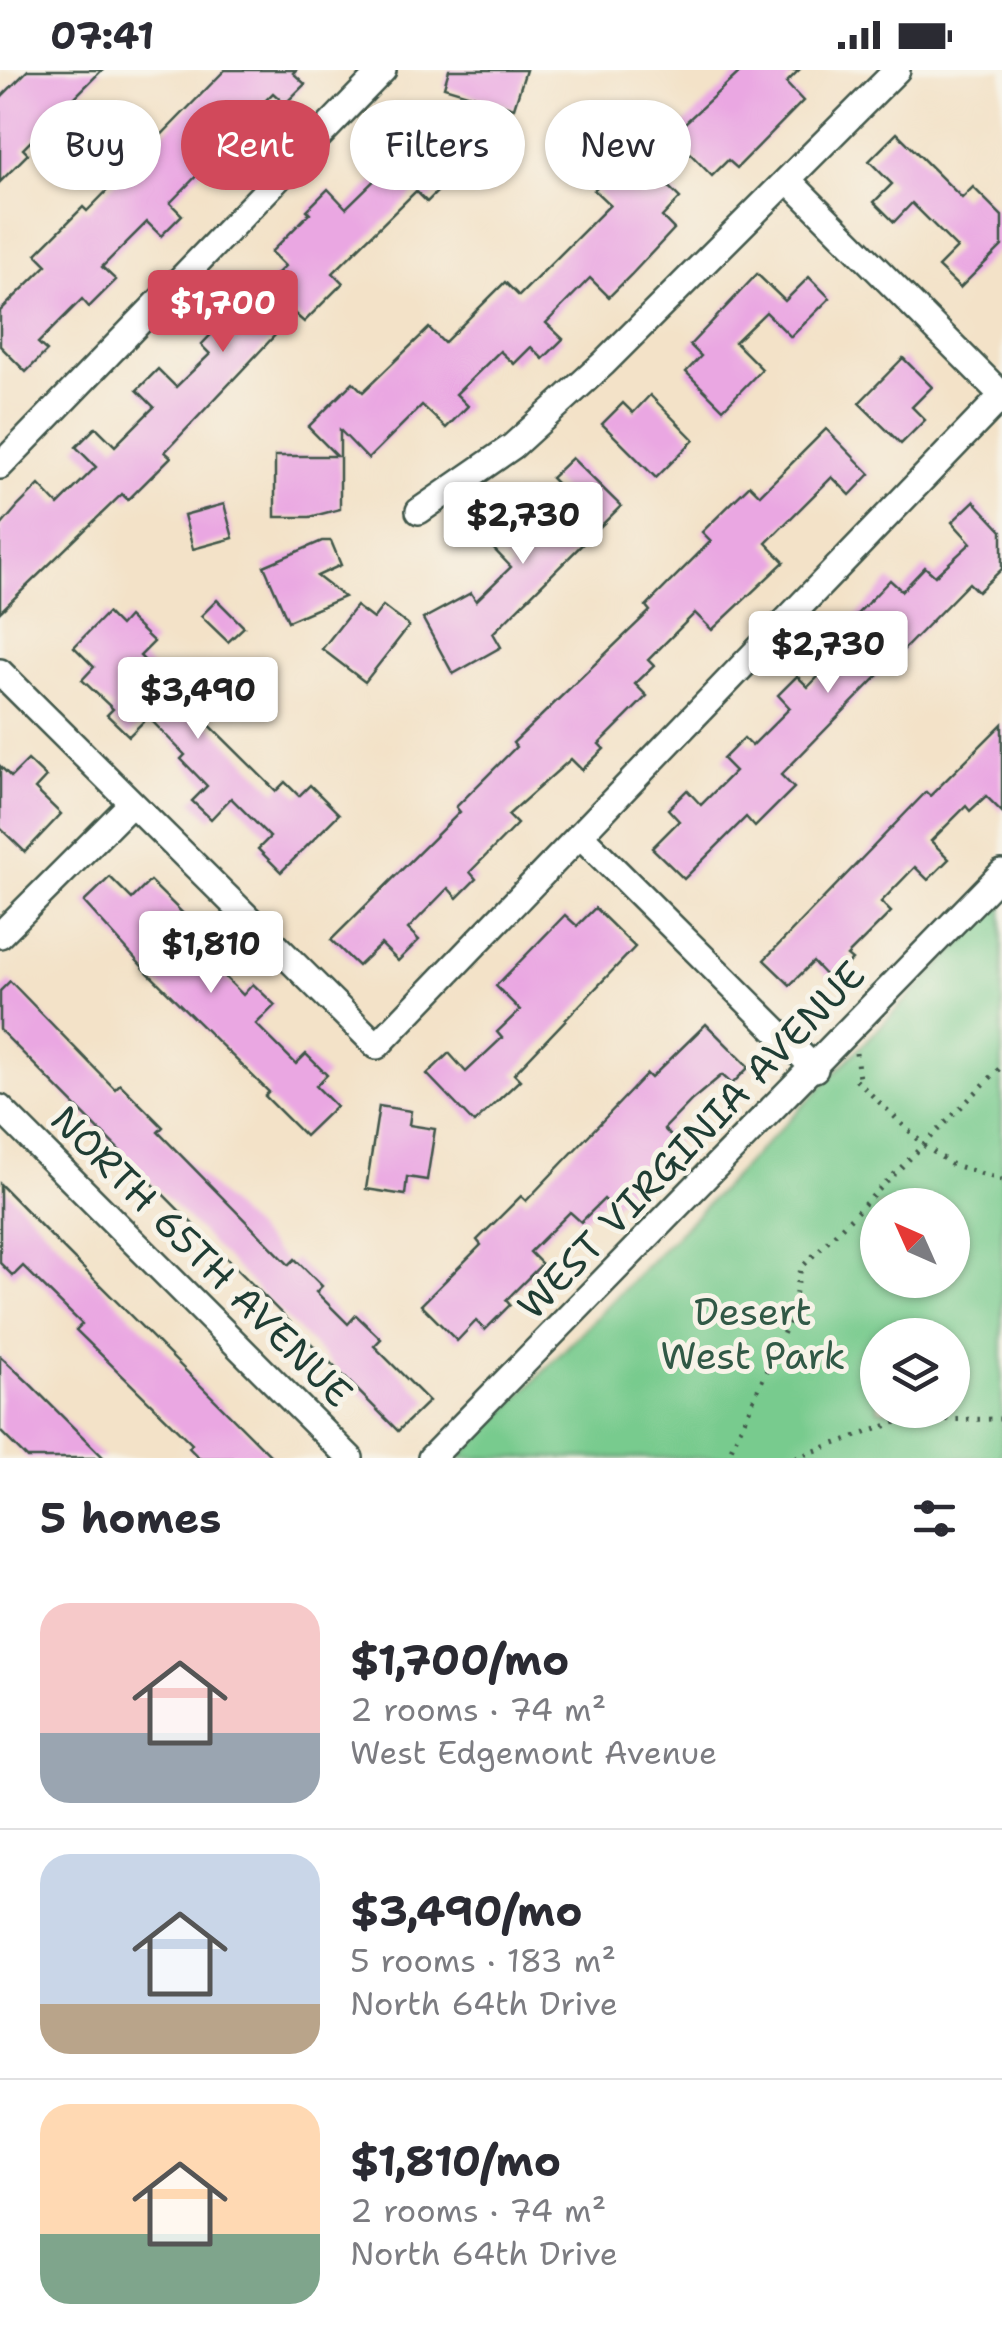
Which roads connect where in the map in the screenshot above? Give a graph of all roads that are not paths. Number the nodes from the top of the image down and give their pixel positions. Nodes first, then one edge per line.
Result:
1 (382, 70) edge
2 (897, 70) edge
3 (788, 180) junction
4 (1002, 395) edge
5 (0, 466) edge
6 (419, 511) dead end
7 (0, 672) edge
8 (130, 805) junction
9 (582, 836) junction
10 (1002, 873) edge
11 (0, 935) edge
12 (814, 1070) junction
13 (3, 1118) edge
14 (350, 1458) edge
15 (431, 1458) edge

1 - 5 street
2 - 3 street
3 - 4 street
3 - 6 street
4 - 9 street
7 - 8 street
8 - 9 street
8 - 11 street
9 - 12 street
10 - 12 street, WEST VIRGINIA AVENUE
12 - 15 street, WEST VIRGINIA AVENUE
13 - 14 street, NORTH 65TH AVENUE

